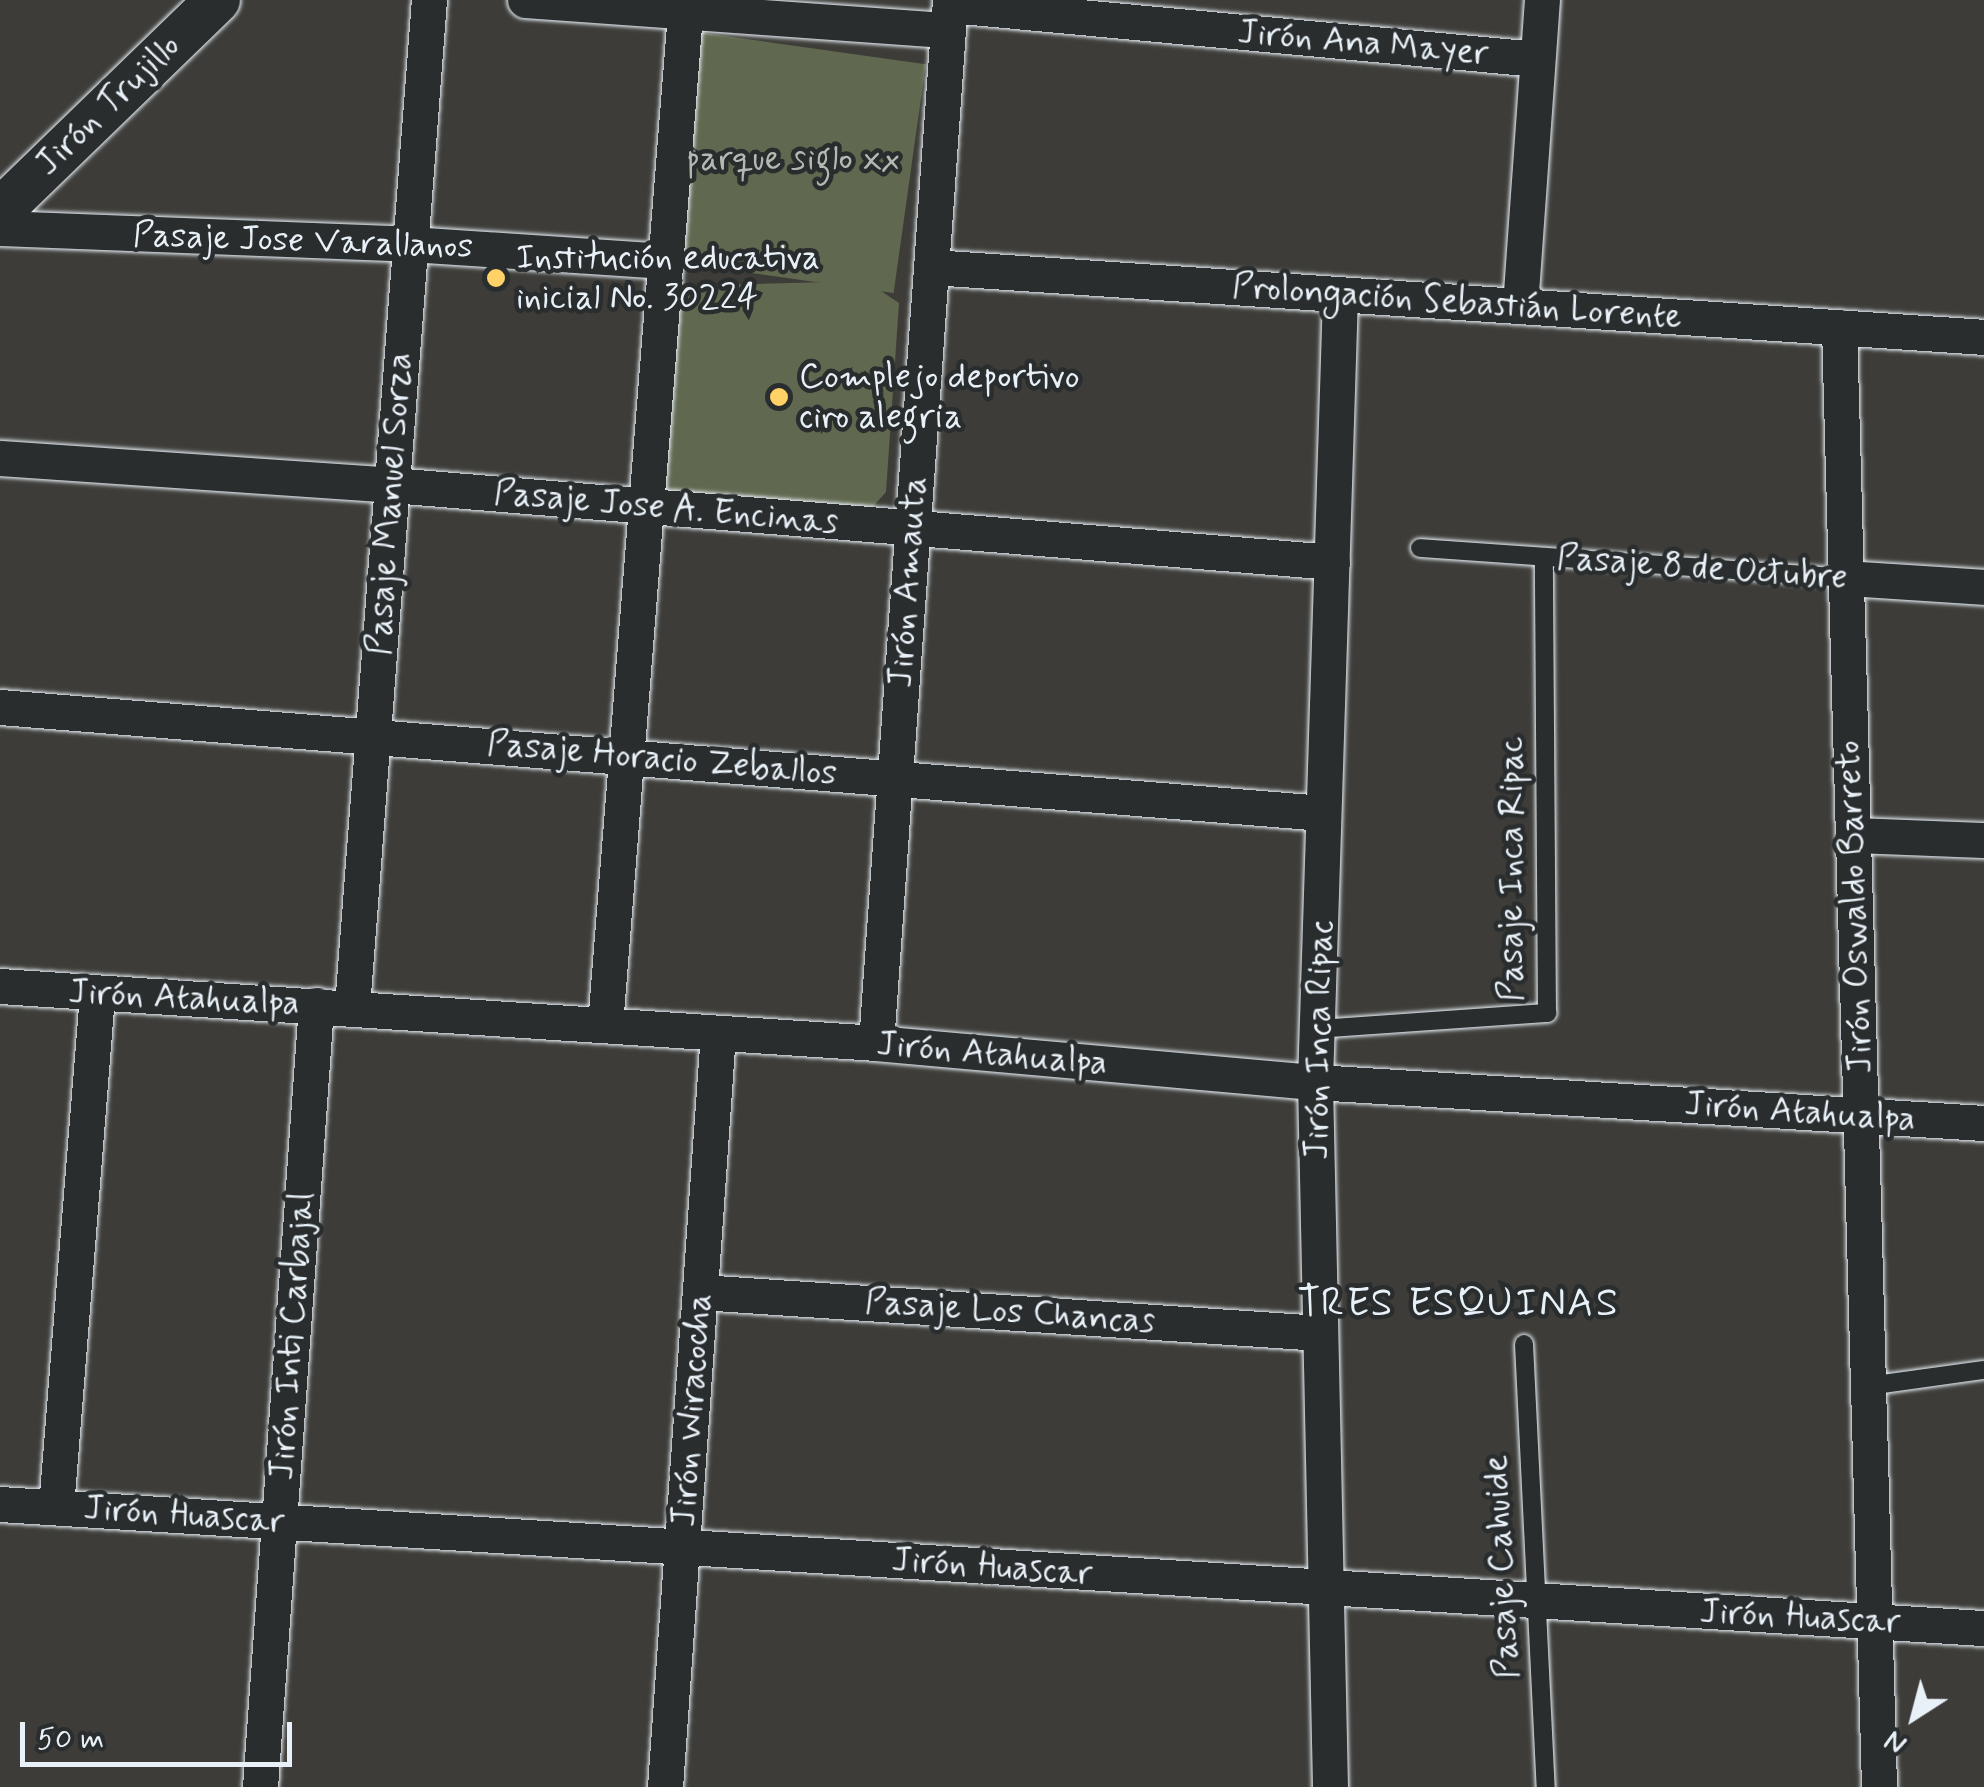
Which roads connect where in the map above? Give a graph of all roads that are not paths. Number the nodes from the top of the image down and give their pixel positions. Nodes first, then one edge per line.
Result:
1 (217, 0) edge
2 (429, 0) edge
3 (525, 0) edge
4 (1542, 0) edge
5 (685, 6) edge
6 (949, 12) edge
7 (1537, 59) junction
8 (0, 210) edge
9 (0, 228) edge
10 (410, 244) junction
11 (665, 261) junction
12 (930, 267) junction
13 (1340, 294) junction
14 (1520, 306) junction
15 (1839, 327) junction
16 (1984, 337) edge
17 (0, 458) edge
18 (392, 485) junction
19 (646, 506) junction
20 (912, 528) junction
21 (1420, 548) dead end
22 (1544, 558) junction
23 (1332, 562) junction
24 (1846, 578) junction
25 (1984, 588) edge
26 (0, 707) edge
27 (373, 735) junction
28 (626, 756) junction
29 (894, 778) junction
30 (1324, 813) junction
31 (1853, 835) junction
32 (1984, 840) edge
33 (0, 986) edge
34 (98, 995) junction
35 (316, 1005) junction
36 (352, 1007) junction
37 (605, 1025) junction
38 (1317, 1029) junction
39 (718, 1032) junction
40 (876, 1044) junction
41 (1315, 1082) junction
42 (1861, 1116) junction
43 (1984, 1124) edge
44 (700, 1292) junction
45 (1320, 1332) junction
46 (1524, 1344) dead end
47 (1984, 1370) edge
48 (1868, 1386) junction
49 (0, 1504) edge
50 (56, 1506) junction
51 (279, 1522) junction
52 (682, 1548) junction
53 (1326, 1588) junction
54 (1537, 1601) junction
55 (1874, 1621) junction
56 (1984, 1628) edge
57 (260, 1787) edge
58 (665, 1787) edge
59 (1330, 1787) edge
60 (1546, 1787) edge
61 (1879, 1787) edge

1 - 8 street, Jirón Trujillo
2 - 10 street, Pasaje Manuel Sorza
3 - 5 street, Jirón Ana Mayer
4 - 7 street
5 - 6 street, Jirón Ana Mayer
5 - 11 street
6 - 7 street, Jirón Ana Mayer
6 - 12 street, Jirón Amauta
7 - 14 street
9 - 10 street, Pasaje Jose Varallanos
10 - 11 street, Pasaje Jose Varallanos
10 - 18 street, Pasaje Manuel Sorza
11 - 19 street
12 - 13 street, Prolongación Sebastián Lorente
12 - 20 street, Jirón Amauta
13 - 14 street, Prolongación Sebastián Lorente
13 - 23 street, Jirón Inca Ripac
14 - 15 street, Prolongación Sebastián Lorente
15 - 16 street, Prolongación Sebastián Lorente
15 - 24 street, Jirón Oswaldo Barreto
17 - 18 street, Pasaje Jose A. Encinas
18 - 19 street, Pasaje Jose A. Encinas
18 - 27 street, Pasaje Manuel Sorza
19 - 20 street, Pasaje Jose A. Encinas
19 - 28 street
20 - 23 street, Pasaje Jose A. Encinas
20 - 29 street, Jirón Amauta
21 - 22 lane, Pasaje 8 de Octubre
22 - 24 lane, Pasaje 8 de Octubre
22 - 38 lane, Pasaje Inca Ripac
23 - 30 street, Jirón Inca Ripac
24 - 25 street, Pasaje 8 de Octubre
24 - 31 street, Jirón Oswaldo Barreto
26 - 27 street, Pasaje Horacio Zeballos
27 - 28 street, Pasaje Horacio Zeballos
27 - 36 street, Pasaje Manuel Sorza
28 - 29 street, Pasaje Horacio Zeballos
28 - 37 street
29 - 30 street, Pasaje Horacio Zeballos
29 - 40 street, Jirón Amauta
30 - 38 street, Jirón Inca Ripac
31 - 32 street
31 - 42 street, Jirón Oswaldo Barreto
33 - 34 street, Jirón Atahualpa
34 - 35 street, Jirón Atahualpa
34 - 50 street
35 - 36 street, Jirón Atahualpa
35 - 51 street, Jirón Inti Carbajal
36 - 37 street, Jirón Atahualpa
37 - 39 street, Jirón Atahualpa
38 - 41 street, Jirón Inca Ripac
39 - 40 street, Jirón Atahualpa
39 - 44 street, Jirón Wiracocha
40 - 41 street, Jirón Atahualpa
41 - 42 street, Jirón Atahualpa
41 - 45 street, Jirón Inca Ripac
42 - 43 street, Jirón Atahualpa
42 - 48 street, Jirón Oswaldo Barreto
44 - 45 street, Pasaje Los Chancas
44 - 52 street, Jirón Wiracocha
45 - 53 street, Jirón Inca Ripac
46 - 54 lane, Pasaje Cahuide
47 - 48 lane
48 - 55 street, Jirón Oswaldo Barreto
49 - 50 street, Jirón Huascar
50 - 51 street, Jirón Huascar
51 - 52 street, Jirón Huascar
51 - 57 street, Jirón Inti Carbajal
52 - 53 street, Jirón Huascar
52 - 58 street, Jirón Wiracocha
53 - 54 street, Jirón Huascar
53 - 59 street, Jirón Inca Ripac
54 - 55 street, Jirón Huascar
54 - 60 lane, Pasaje Cahuide
55 - 56 street, Jirón Huascar
55 - 61 street, Jirón Oswaldo Barreto

